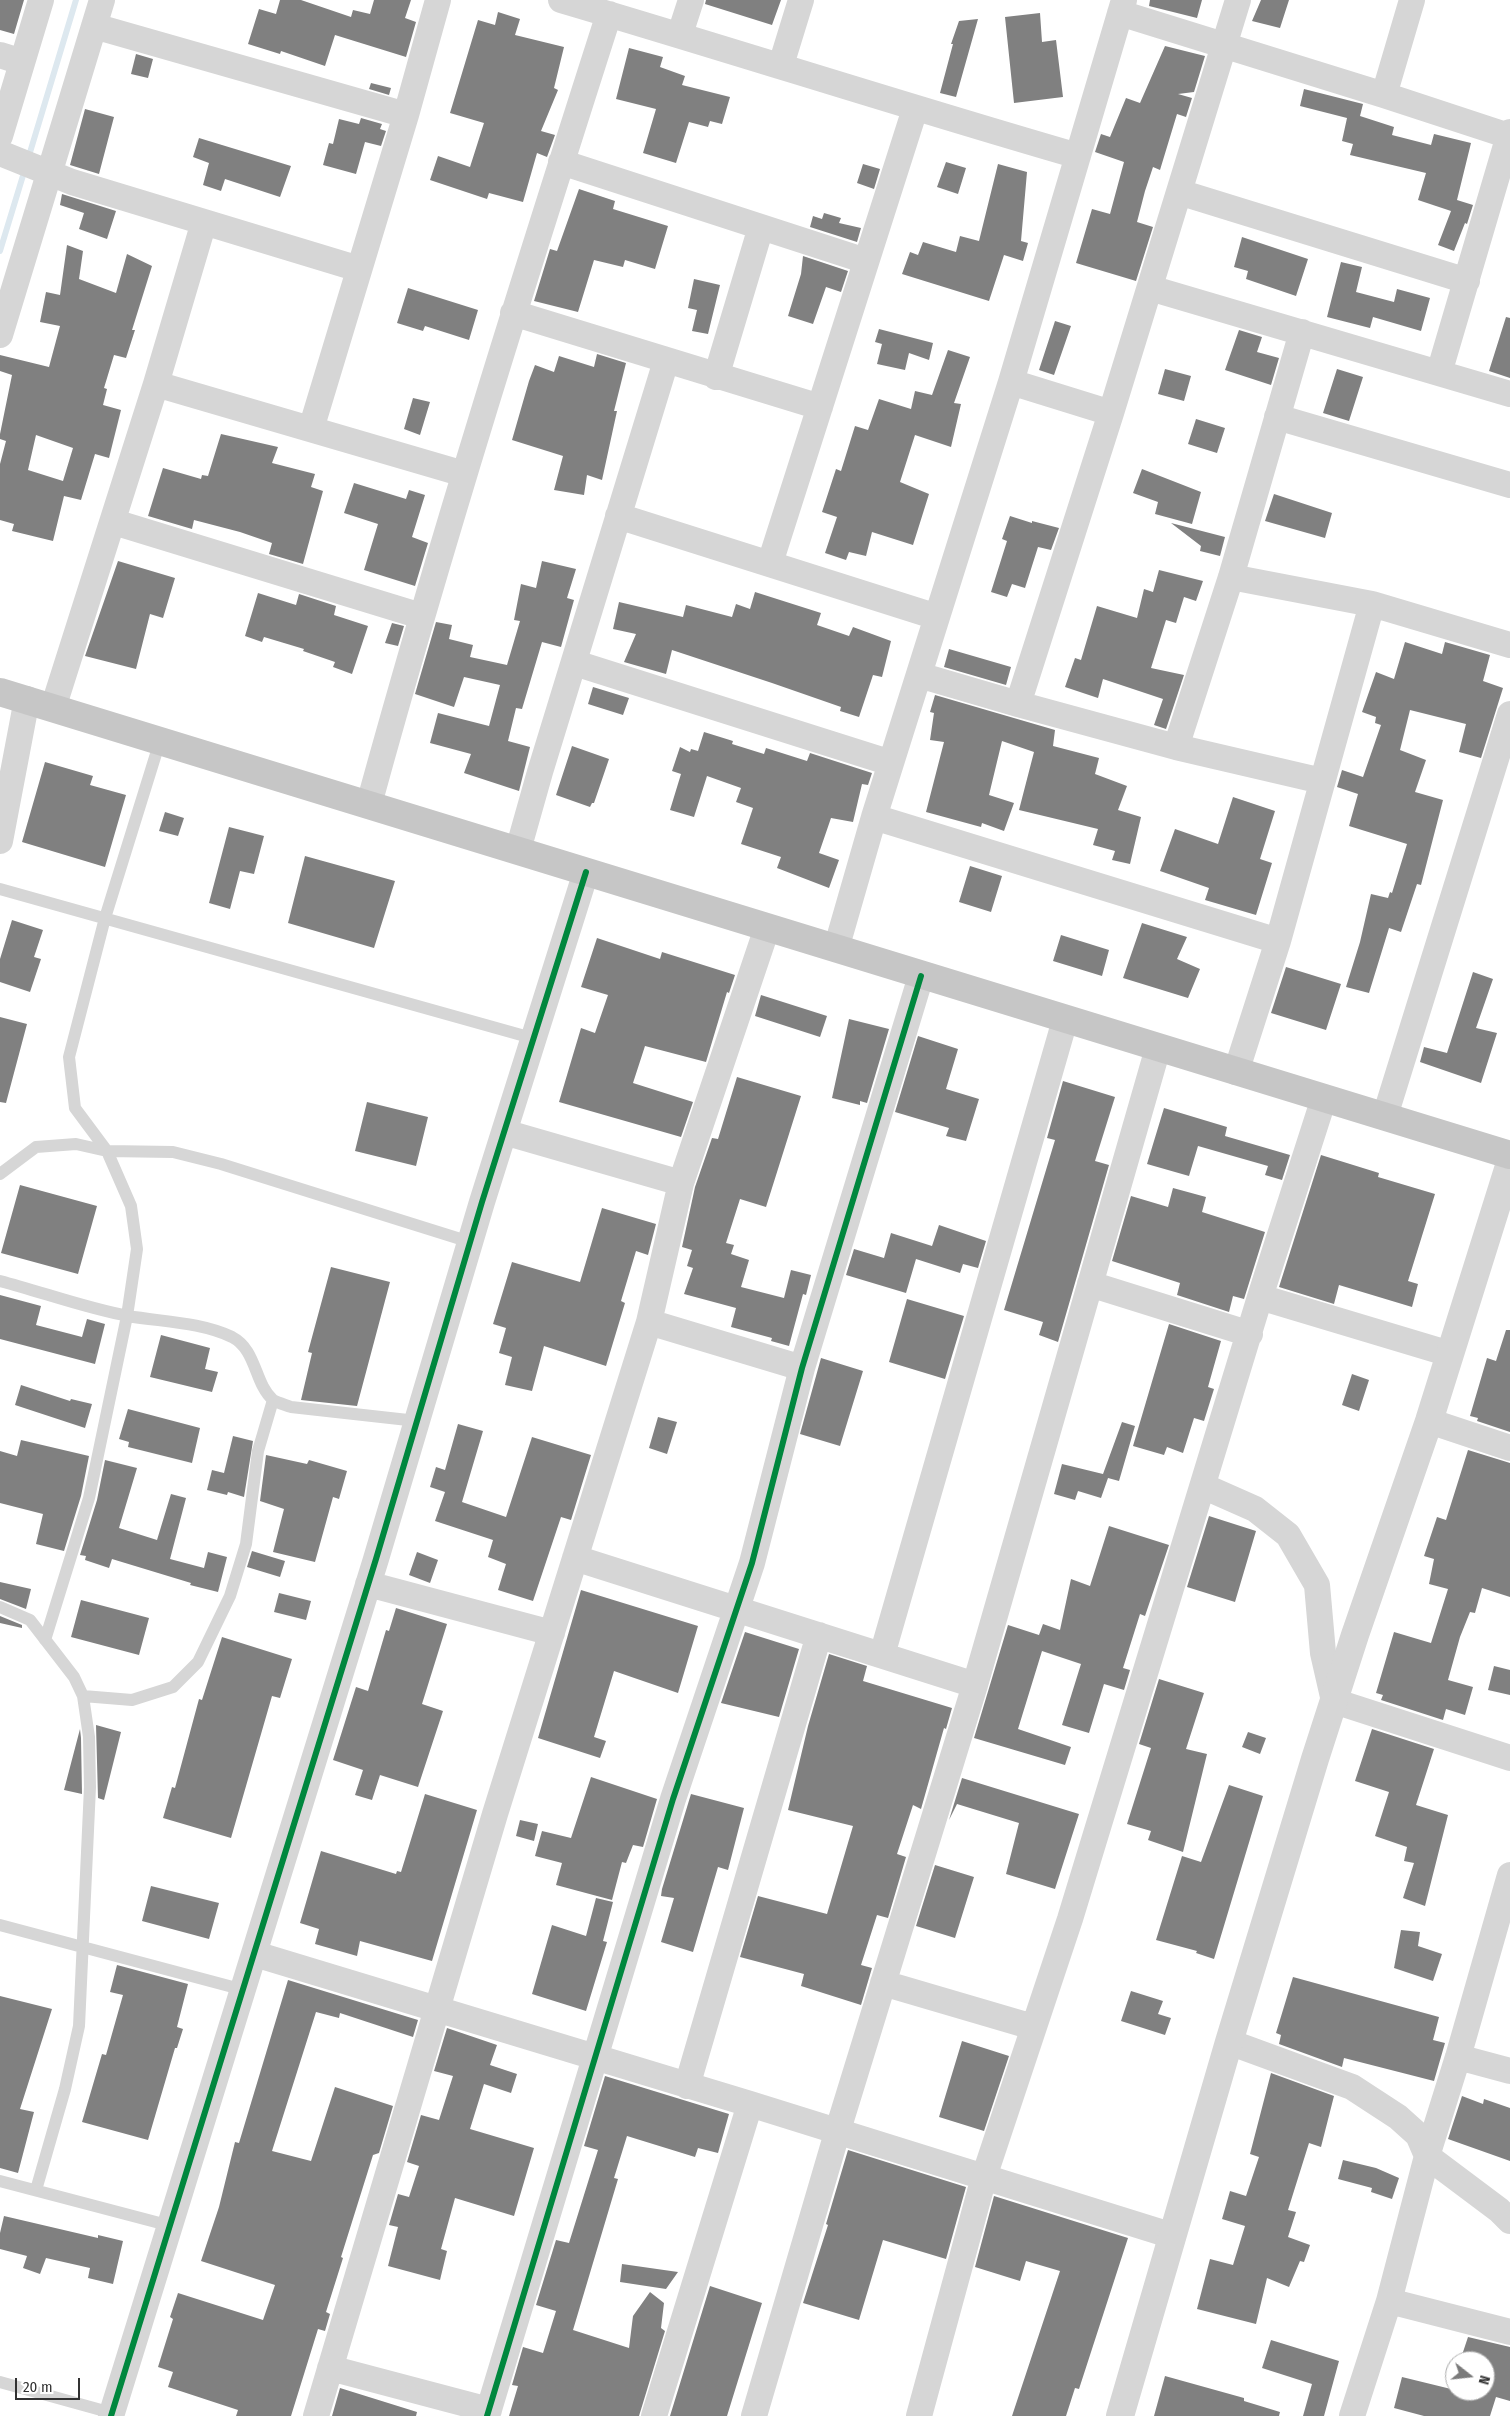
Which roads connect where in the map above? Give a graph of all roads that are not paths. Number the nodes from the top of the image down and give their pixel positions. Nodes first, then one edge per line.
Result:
1 (41, 0) edge
2 (102, 0) edge
3 (438, 0) edge
4 (561, 0) edge
5 (691, 0) edge
6 (800, 0) edge
7 (1238, 0) edge
8 (1412, 0) edge
9 (1122, 7) edge
10 (609, 14) junction
11 (94, 26) junction
12 (680, 34) junction
13 (1225, 45) junction
14 (11, 58) edge
15 (781, 66) junction
16 (1384, 95) junction
17 (914, 109) junction
18 (406, 116) junction
19 (1509, 134) edge
20 (0, 136) edge
21 (0, 153) edge
22 (1078, 156) junction
23 (562, 162) junction
24 (48, 173) junction
25 (1179, 192) junction
26 (204, 222) junction
27 (761, 227) junction
28 (866, 261) junction
29 (358, 269) junction
30 (1467, 281) junction
31 (1150, 288) junction
32 (513, 313) junction
33 (1302, 332) junction
34 (0, 335) edge
35 (666, 361) junction
36 (1439, 373) junction
37 (716, 377) junction
38 (1011, 382) junction
39 (156, 384) junction
40 (1510, 394) edge
41 (820, 407) junction
42 (1111, 413) junction
43 (1277, 418) junction
44 (311, 429) junction
45 (464, 474) junction
46 (1510, 485) edge
47 (618, 516) junction
48 (114, 522) junction
49 (770, 563) junction
50 (1231, 577) junction
51 (1372, 604) junction
52 (421, 616) junction
53 (937, 617) junction
54 (1510, 644) edge
55 (575, 663) junction
56 (920, 675) junction
57 (0, 692) edge
58 (27, 699) junction
59 (1018, 704) junction
60 (53, 708) junction
61 (1510, 714) edge
62 (160, 741) junction
63 (1176, 747) junction
64 (891, 763) junction
65 (1322, 780) junction
66 (368, 804) junction
67 (874, 817) junction
68 (0, 841) edge
69 (518, 850) junction
70 (586, 872) junction
71 (0, 889) edge
72 (106, 918) junction
73 (767, 928) junction
74 (1278, 941) junction
75 (836, 949) junction
76 (921, 976) junction
77 (1064, 1020) junction
78 (532, 1038) junction
79 (1158, 1048) junction
80 (1236, 1072) junction
81 (1324, 1098) junction
82 (1384, 1116) junction
83 (504, 1132) junction
84 (107, 1151) junction
85 (1510, 1155) edge
86 (1510, 1163) edge
87 (0, 1174) edge
88 (681, 1183) junction
89 (470, 1242) junction
90 (0, 1280) edge
91 (1090, 1284) junction
92 (1260, 1297) junction
93 (127, 1316) junction
94 (649, 1322) junction
95 (1250, 1334) junction
96 (1450, 1354) junction
97 (802, 1368) junction
98 (274, 1400) junction
99 (417, 1421) junction
100 (1430, 1421) junction
101 (1510, 1448) edge
102 (1203, 1486) junction
103 (575, 1558) junction
104 (368, 1584) junction
105 (0, 1607) edge
106 (736, 1609) junction
107 (552, 1633) junction
108 (819, 1635) junction
109 (45, 1640) junction
110 (882, 1655) junction
111 (975, 1684) junction
112 (83, 1696) junction
113 (1334, 1701) junction
114 (1510, 1758) edge
115 (1509, 1884) edge
116 (0, 1925) edge
117 (84, 1947) junction
118 (254, 1954) junction
119 (883, 1983) junction
120 (244, 1990) junction
121 (437, 2010) junction
122 (1033, 2027) junction
123 (1229, 2042) junction
124 (1458, 2057) junction
125 (595, 2058) junction
126 (1510, 2071) edge
127 (687, 2086) junction
128 (750, 2104) junction
129 (837, 2133) junction
130 (1427, 2156) junction
131 (984, 2177) junction
132 (0, 2181) edge
133 (36, 2190) junction
134 (1510, 2221) edge
135 (171, 2226) junction
136 (1174, 2236) junction
137 (1389, 2301) junction
138 (1510, 2332) edge
139 (330, 2368) junction
140 (0, 2382) edge
141 (488, 2413) edge
142 (111, 2414) edge
143 (316, 2416) edge
144 (654, 2416) edge
145 (754, 2416) edge
146 (919, 2416) edge
147 (1120, 2416) edge
148 (1352, 2416) edge

1 - 14 street
2 - 11 street
3 - 18 street
4 - 10 street
5 - 12 street
6 - 15 street
7 - 13 street
8 - 16 street
9 - 13 street
9 - 22 street
10 - 12 street
10 - 23 street
11 - 18 street
11 - 24 street
12 - 15 street
13 - 16 street
13 - 25 street
14 - 20 street
15 - 17 street
16 - 19 street
17 - 22 street
17 - 28 street
18 - 29 street
19 - 30 street
21 - 24 street
22 - 38 street
23 - 27 street
23 - 32 street
24 - 26 street
24 - 34 street
25 - 30 street
25 - 31 street
26 - 29 street
26 - 39 street
27 - 28 street
27 - 37 street
28 - 41 street
29 - 44 street
30 - 36 street
31 - 33 street
31 - 42 street
32 - 35 street
32 - 45 street
33 - 36 street
33 - 43 street
35 - 37 street
35 - 47 street
36 - 40 street
37 - 41 street
38 - 42 street
38 - 53 street
39 - 44 street
39 - 48 street
41 - 49 street
42 - 59 street
43 - 46 street
43 - 50 street
44 - 45 street
45 - 52 street
47 - 49 street
47 - 55 street
48 - 52 street
48 - 60 street
49 - 53 street
50 - 51 street
50 - 63 street
51 - 54 street
51 - 65 street
52 - 66 street
53 - 56 street
55 - 64 street
55 - 69 street
56 - 59 street
56 - 64 street
57 - 58 highway
58 - 60 highway
58 - 68 street
59 - 63 street
60 - 62 highway
61 - 82 street
62 - 66 highway
62 - 72 lane
63 - 65 street
64 - 67 street
65 - 74 street
66 - 69 highway
67 - 74 street
67 - 75 street
69 - 70 highway
70 - 73 highway
70 - 78 street
71 - 72 lane
72 - 78 lane
72 - 84 lane
73 - 75 highway
73 - 88 street
74 - 80 street
75 - 76 highway
76 - 77 highway
76 - 97 street
77 - 79 highway
77 - 110 street
78 - 83 street
79 - 80 highway
79 - 91 street
80 - 81 highway
81 - 82 highway
81 - 92 street
82 - 85 highway
83 - 88 street
83 - 89 street
84 - 87 lane
84 - 89 lane
84 - 93 lane
86 - 96 street
88 - 94 street
89 - 99 street
90 - 93 lane
91 - 95 street
91 - 111 street
92 - 95 street
92 - 96 street
93 - 98 lane
93 - 109 lane
94 - 97 street
94 - 103 street
95 - 102 street
96 - 100 street
97 - 106 street
98 - 99 lane
98 - 112 lane
99 - 104 street
100 - 101 street
100 - 113 street
102 - 113 street
102 - 122 street
103 - 106 street
103 - 107 street
104 - 107 street
104 - 118 street
105 - 109 lane
106 - 108 street
106 - 125 street
107 - 121 street
108 - 110 street
108 - 127 street
109 - 112 lane
110 - 111 street
111 - 119 street
112 - 117 lane
113 - 114 street
113 - 123 street
115 - 124 street
116 - 117 lane
117 - 120 lane
117 - 133 lane
118 - 120 street
118 - 121 street
119 - 122 street
119 - 129 street
120 - 135 street
121 - 125 street
121 - 139 street
122 - 131 street
123 - 130 street
123 - 136 street
124 - 126 street
124 - 130 street
125 - 127 street
125 - 141 street
127 - 128 street
128 - 129 street
128 - 144 street
129 - 131 street
129 - 145 street
130 - 134 street
130 - 137 street
131 - 136 street
131 - 146 street
132 - 133 lane
133 - 135 lane
135 - 142 street
136 - 147 street
137 - 138 street
137 - 148 street
139 - 141 street
139 - 143 street
140 - 142 lane

